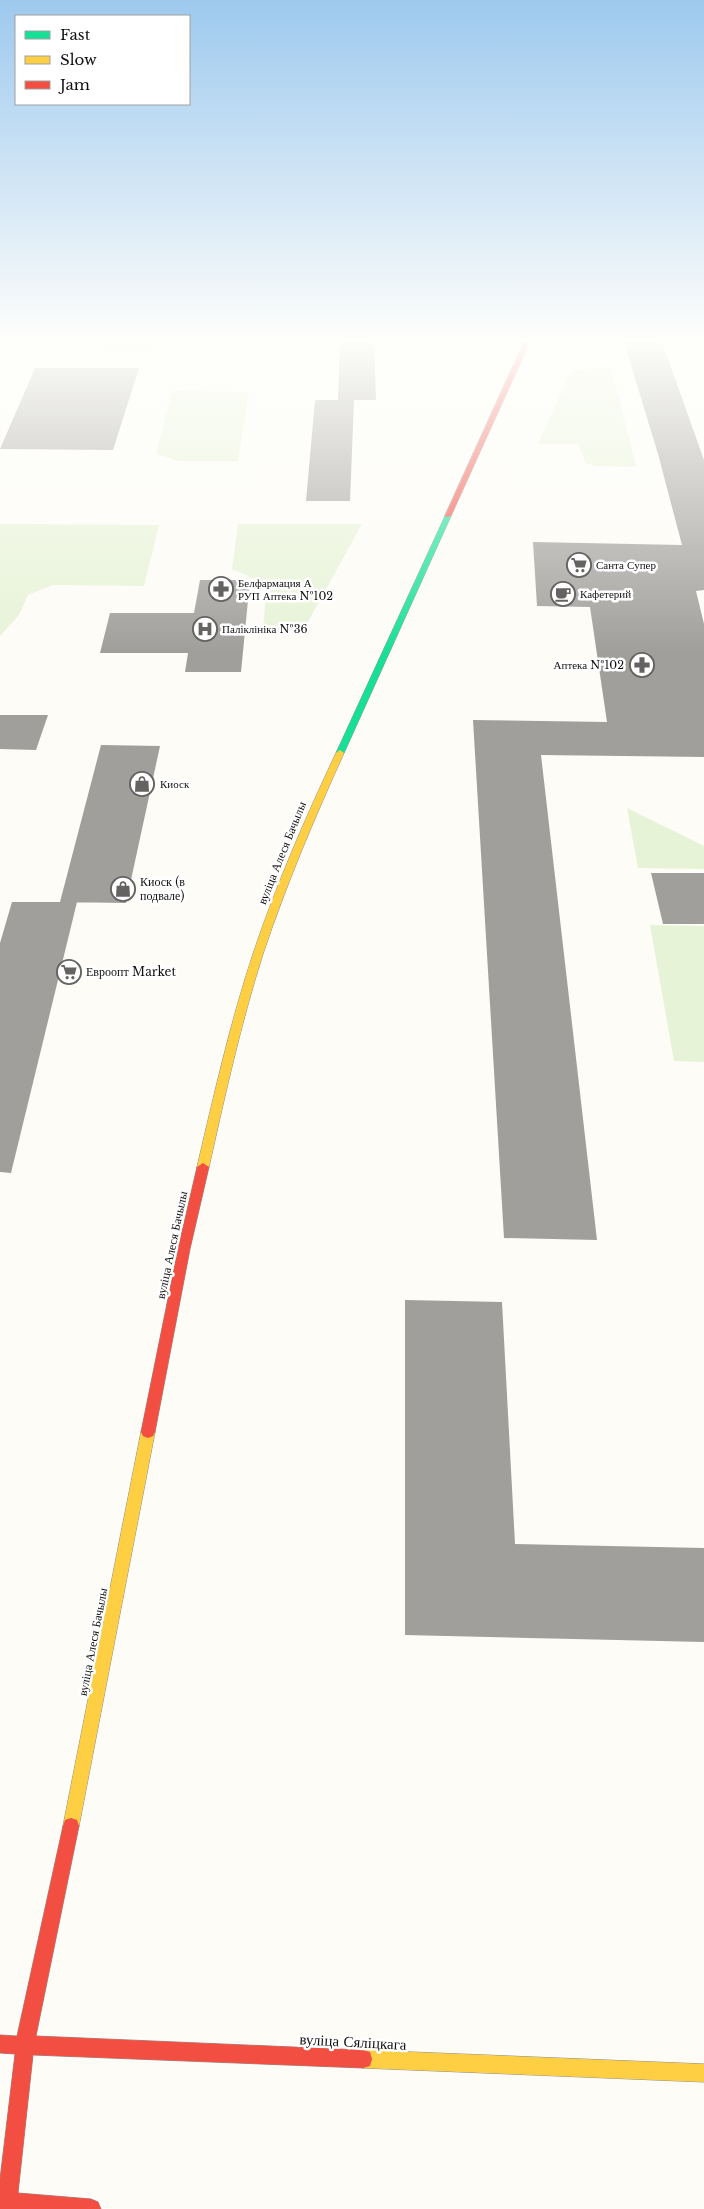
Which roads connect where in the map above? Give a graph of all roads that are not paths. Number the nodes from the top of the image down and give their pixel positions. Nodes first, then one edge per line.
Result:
1 (480, 445) edge
2 (25, 2043) junction
3 (0, 2044) edge
4 (704, 2073) edge
5 (4, 2202) edge
6 (91, 2209) edge

1 - 2 street, вуліца Алеся Бачылы
2 - 3 street, вуліца Сяліцкага
2 - 4 street, вуліца Сяліцкага
2 - 5 street, вуліца Алеся Бачылы
5 - 6 street

